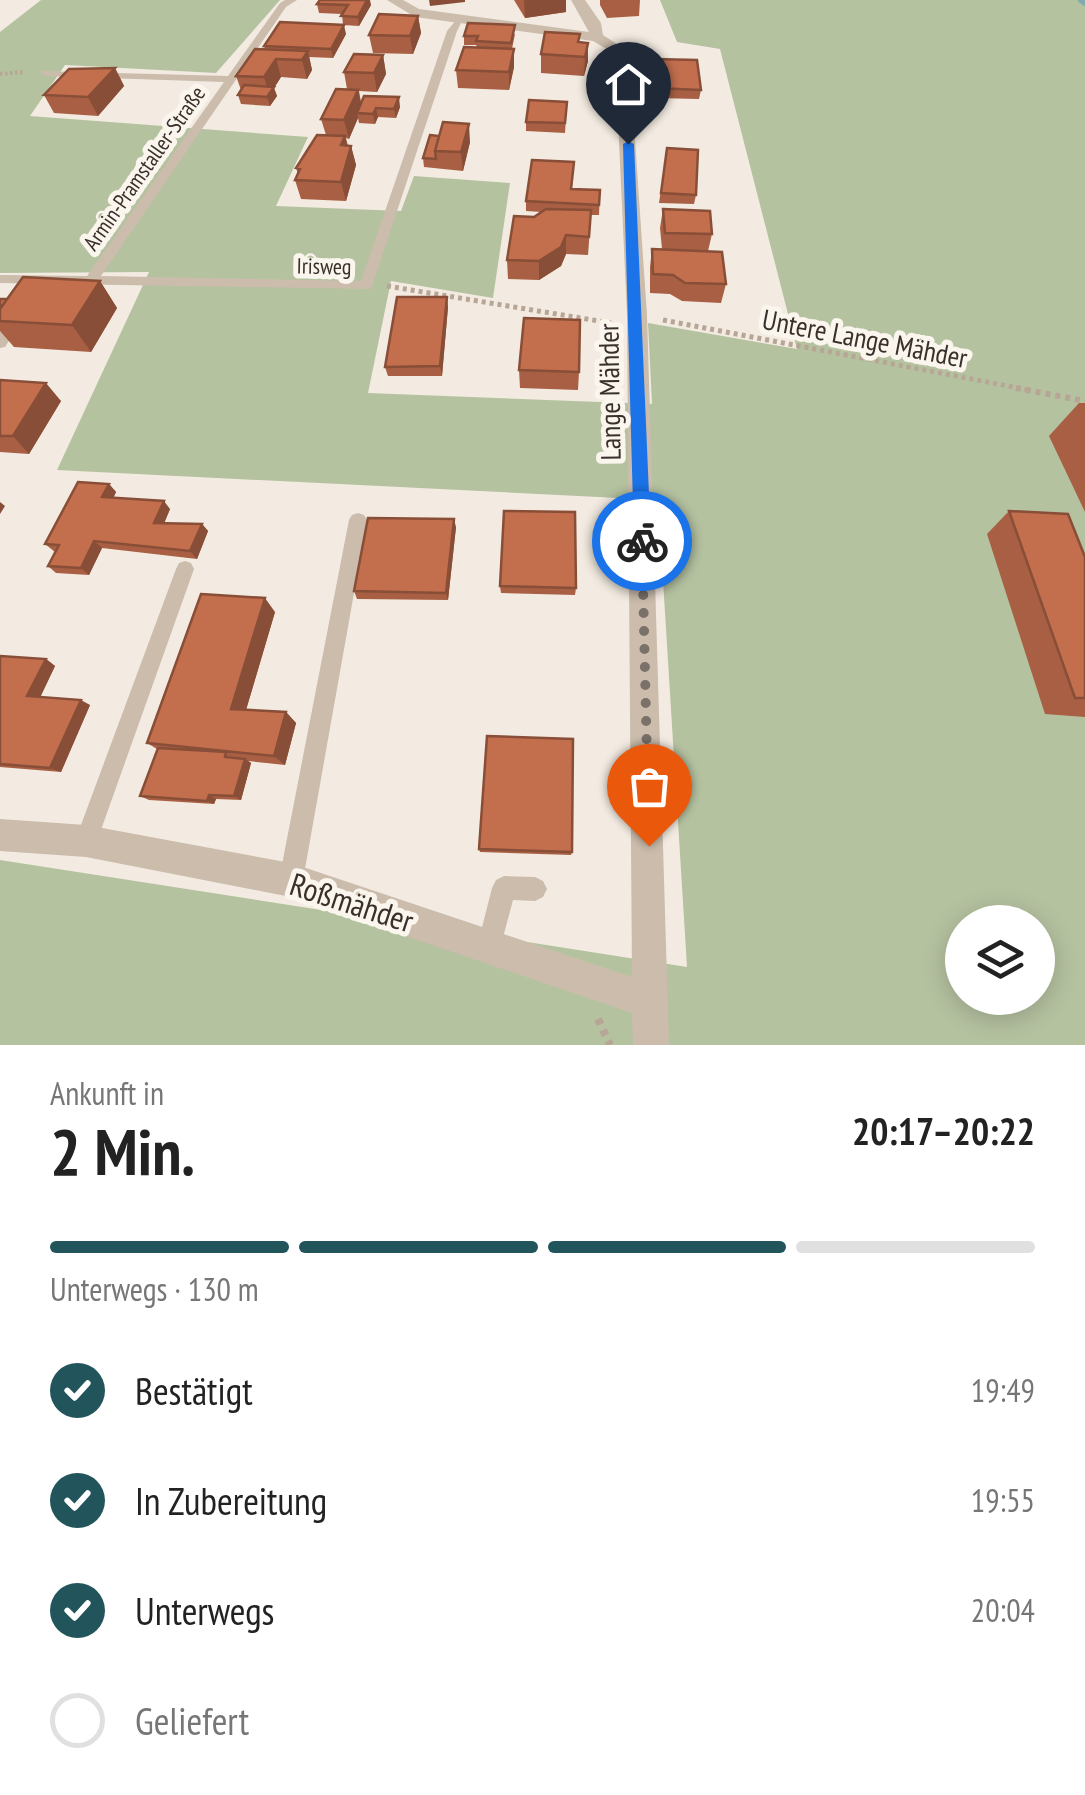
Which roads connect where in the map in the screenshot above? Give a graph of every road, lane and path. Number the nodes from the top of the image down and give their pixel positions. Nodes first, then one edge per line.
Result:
1 (292, 0) edge
2 (394, 0) edge
3 (578, 0) edge
4 (460, 21) junction
5 (597, 36) junction
6 (46, 73) dead end
7 (229, 79) junction
8 (0, 279) edge
9 (44, 279) junction
10 (92, 279) junction
11 (366, 286) junction
12 (638, 321) junction
13 (0, 343) edge
14 (1085, 401) edge
15 (358, 520) dead end
16 (185, 569) dead end
17 (0, 835) edge
18 (86, 841) junction
19 (291, 880) junction
20 (535, 889) dead end
21 (489, 947) junction
22 (652, 1002) junction
23 (651, 1045) edge

1 - 7 lane, Armin-Pramstaller-Straße
2 - 4 street
3 - 5 street, Lange Mähder
4 - 5 street
4 - 11 lane, Irisweg
5 - 12 street, Lange Mähder
6 - 7 lane, Armin-Pramstaller-Straße
7 - 10 lane, Armin-Pramstaller-Straße
8 - 9 lane, Irisweg
9 - 10 lane, Irisweg
9 - 13 lane
10 - 11 lane, Irisweg
11 - 12 path, Untere Lange Mähder
12 - 14 path, Untere Lange Mähder
12 - 22 street, Lange Mähder
15 - 19 lane
16 - 18 lane
17 - 18 street, Roßmähder
18 - 19 street, Roßmähder
19 - 21 street, Roßmähder
20 - 21 lane
21 - 22 street, Roßmähder
22 - 23 street

